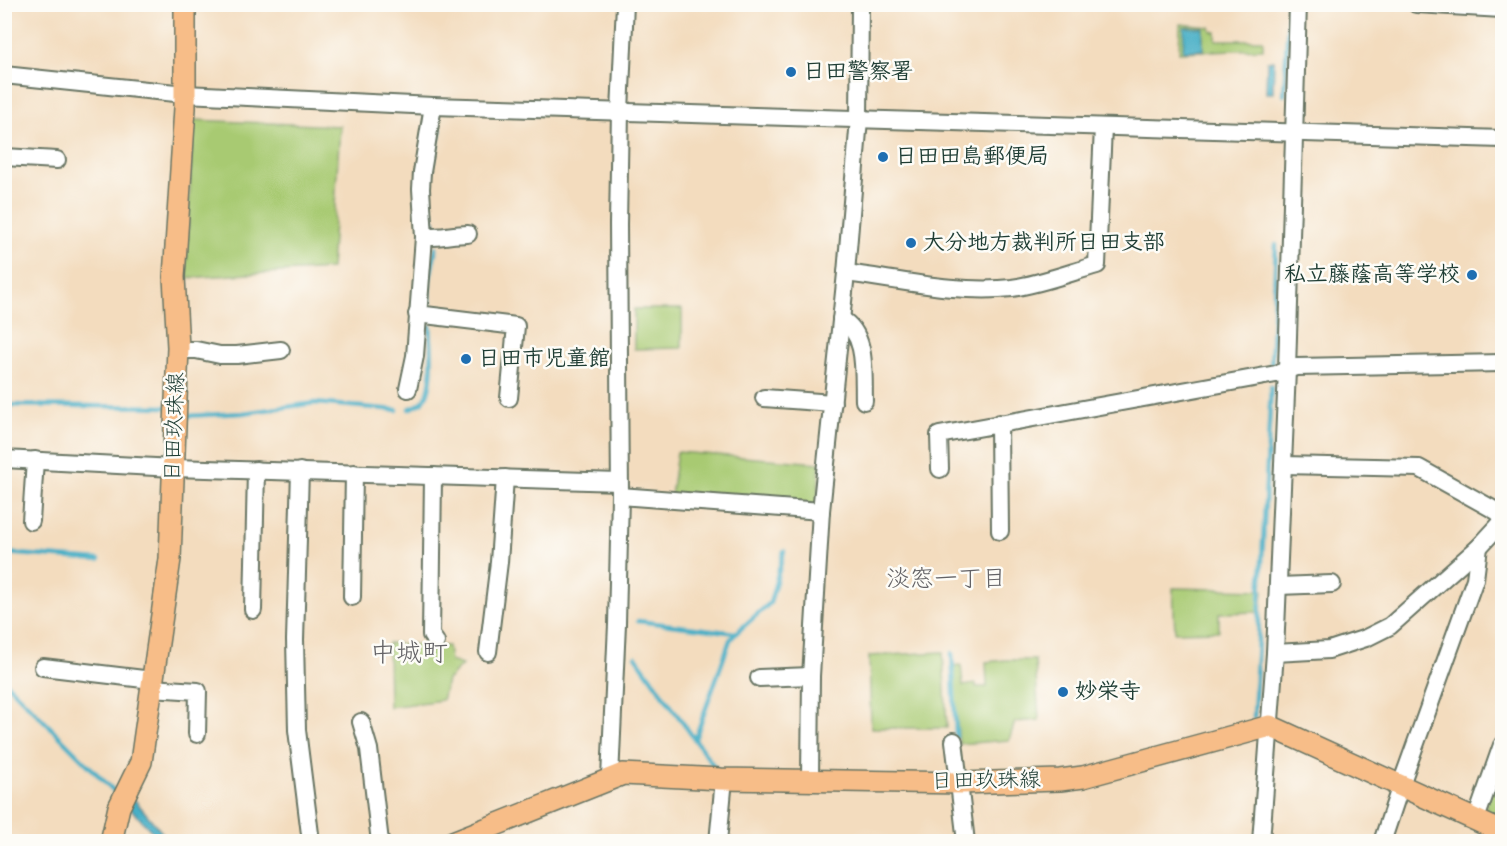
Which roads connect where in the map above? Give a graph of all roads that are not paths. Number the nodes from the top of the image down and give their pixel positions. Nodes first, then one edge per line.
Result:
1 (185, 4) edge
2 (625, 4) edge
3 (860, 4) edge
4 (1298, 4) edge
5 (1416, 4) edge
6 (1500, 7) edge
7 (4, 75) edge
8 (185, 94) junction
9 (433, 106) junction
10 (620, 111) junction
11 (858, 119) junction
12 (1103, 127) junction
13 (1293, 134) junction
14 (1503, 139) edge
15 (4, 158) edge
16 (57, 160) dead end
17 (468, 234) dead end
18 (424, 237) junction
19 (846, 273) junction
20 (417, 314) junction
21 (841, 318) junction
22 (178, 350) junction
23 (280, 350) dead end
24 (1503, 363) edge
25 (1287, 370) junction
26 (408, 389) dead end
27 (509, 398) dead end
28 (764, 398) dead end
29 (864, 401) dead end
30 (833, 403) junction
31 (999, 423) junction
32 (4, 459) edge
33 (35, 460) junction
34 (1283, 465) junction
35 (174, 468) junction
36 (940, 469) dead end
37 (256, 470) junction
38 (300, 471) junction
39 (354, 473) junction
40 (433, 476) junction
41 (505, 478) junction
42 (620, 489) junction
43 (821, 511) junction
44 (1503, 520) edge
45 (31, 521) dead end
46 (1000, 531) dead end
47 (1479, 547) junction
48 (1332, 584) dead end
49 (1278, 586) junction
50 (352, 597) dead end
51 (253, 610) dead end
52 (436, 642) dead end
53 (488, 652) dead end
54 (1275, 653) junction
55 (43, 667) dead end
56 (811, 676) junction
57 (759, 678) dead end
58 (151, 684) junction
59 (361, 722) dead end
60 (1270, 726) junction
61 (197, 734) dead end
62 (954, 741) dead end
63 (1503, 745) edge
64 (610, 778) junction
65 (724, 779) junction
66 (810, 780) junction
67 (961, 783) junction
68 (1399, 790) junction
69 (1476, 819) junction
70 (1503, 832) edge
71 (474, 838) edge
72 (111, 842) edge
73 (311, 842) edge
74 (380, 842) edge
75 (453, 842) edge
76 (718, 842) edge
77 (966, 842) edge
78 (1261, 842) edge
79 (1382, 842) edge
80 (1502, 842) edge

1 - 8 main road, 日田玖珠線
2 - 10 street
3 - 11 street
4 - 13 street
5 - 6 street
7 - 8 street
8 - 9 street
8 - 22 main road, 日田玖珠線
9 - 10 street
9 - 18 street
10 - 11 street
10 - 42 street
11 - 12 street
11 - 19 street
12 - 13 street
12 - 19 street
13 - 14 street
13 - 25 street
15 - 16 street
17 - 18 street
18 - 20 street
19 - 21 street
20 - 26 street
20 - 27 street
21 - 29 street
21 - 30 street
22 - 23 street
22 - 35 main road, 日田玖珠線
24 - 25 street
25 - 31 street
25 - 34 street
28 - 30 street
30 - 43 street
31 - 36 street
31 - 46 street
32 - 33 street
33 - 35 street
33 - 45 street
34 - 44 street
34 - 49 street
35 - 37 street
35 - 58 main road, 日田玖珠線
37 - 38 street
37 - 51 street
38 - 39 street
38 - 73 street
39 - 40 street
39 - 50 street
40 - 41 street
40 - 52 street
41 - 42 street
41 - 53 street
42 - 43 street
42 - 64 street
43 - 56 street
44 - 47 street
47 - 54 street
47 - 68 street
48 - 49 street
49 - 54 street
54 - 60 street
55 - 58 street
56 - 57 street
56 - 66 street
58 - 61 street
58 - 72 main road, 日田玖珠線
59 - 74 street
60 - 67 main road, 日田玖珠線
60 - 68 main road
60 - 78 street
62 - 67 street
63 - 69 street
64 - 65 main road, 日田玖珠線
64 - 71 main road, 日田玖珠線
65 - 66 main road, 日田玖珠線
65 - 76 street
66 - 67 main road, 日田玖珠線
67 - 77 street
68 - 69 main road
68 - 79 street
68 - 80 street
69 - 70 main road
71 - 75 main road, 日田玖珠線

